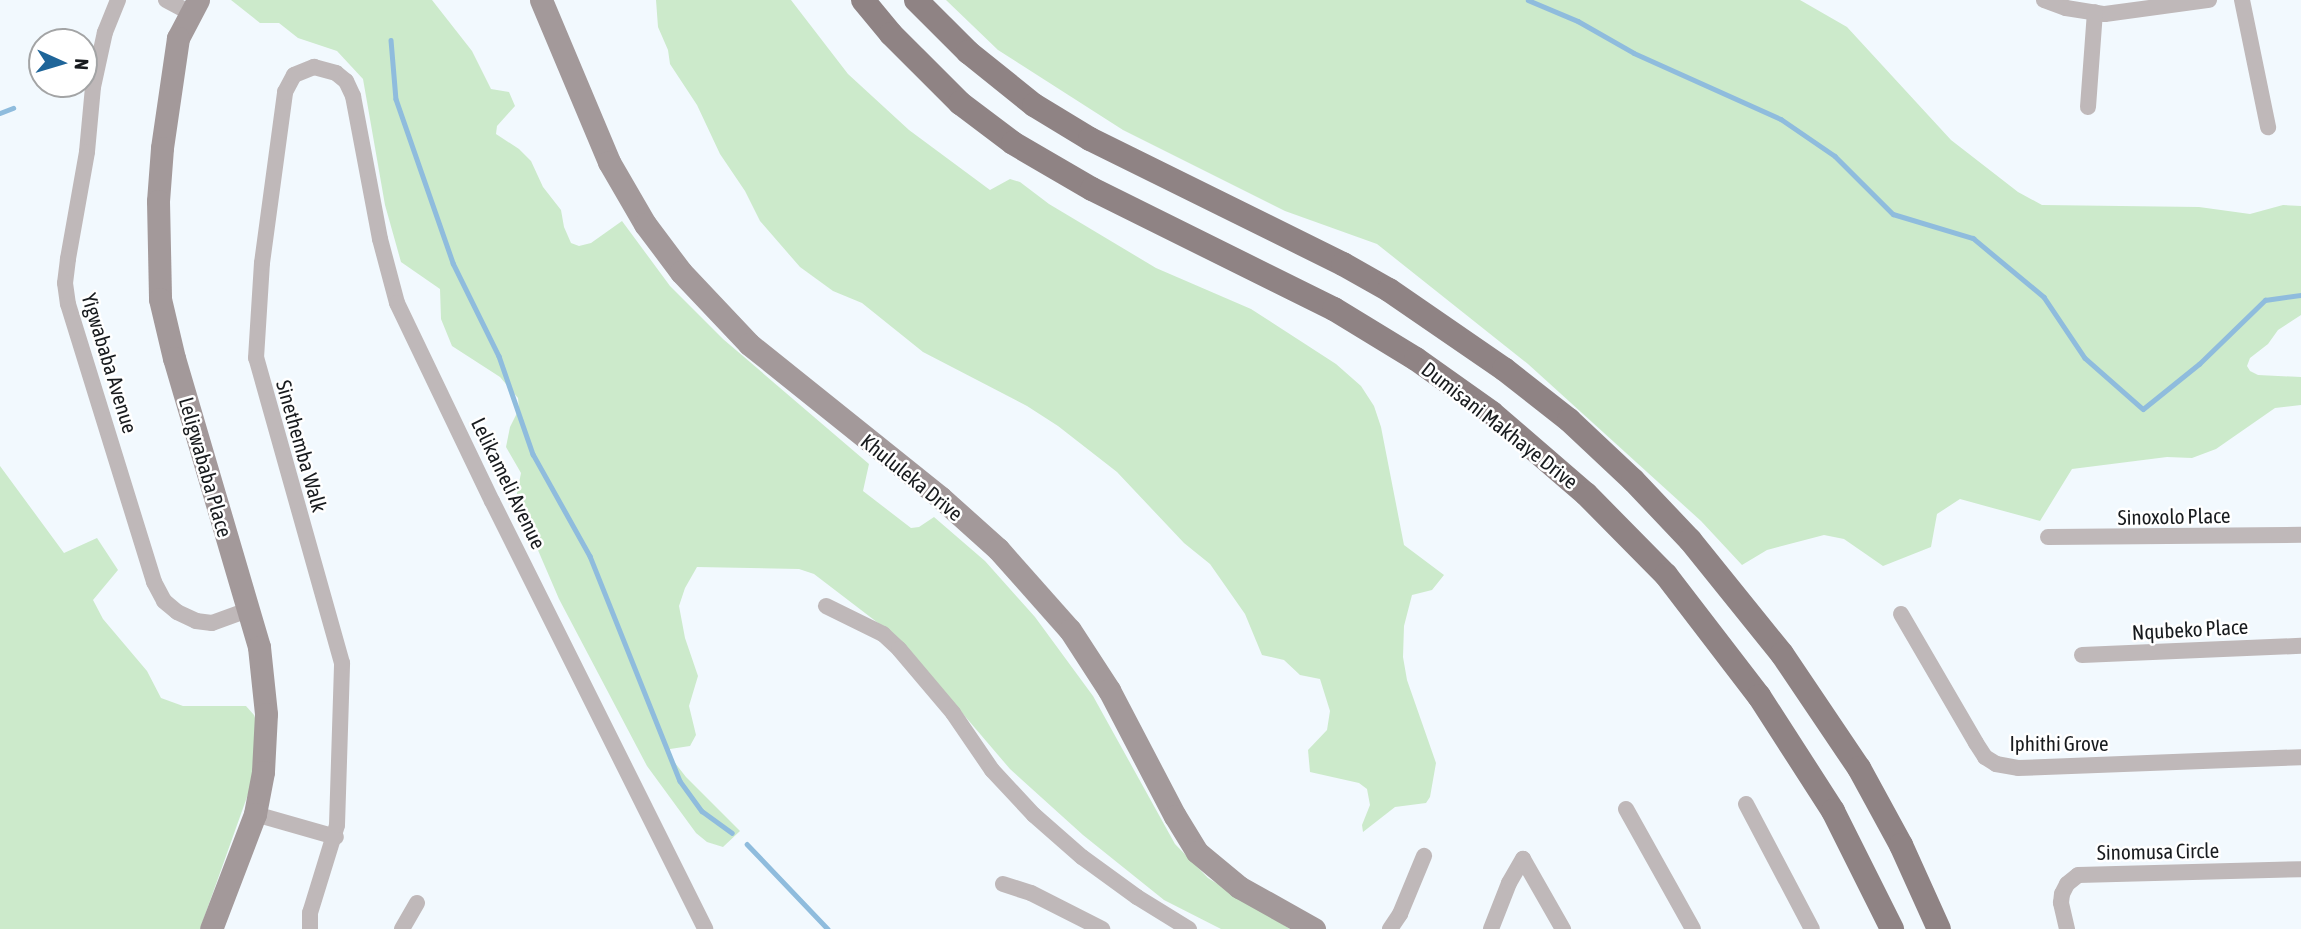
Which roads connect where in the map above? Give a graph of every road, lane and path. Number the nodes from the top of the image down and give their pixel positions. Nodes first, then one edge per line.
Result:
1 (118, 0) edge
2 (166, 0) edge
3 (541, 0) edge
4 (863, 0) edge
5 (916, 0) edge
6 (2044, 0) edge
7 (2208, 0) edge
8 (2242, 0) edge
9 (193, 6) edge
10 (2095, 12) junction
11 (303, 71) joint
12 (2088, 107) dead end
13 (2268, 127) dead end
14 (2301, 535) edge
15 (2048, 537) dead end
16 (826, 606) dead end
17 (248, 610) junction
18 (1901, 614) dead end
19 (2301, 646) edge
20 (2082, 655) dead end
21 (2301, 757) edge
22 (1746, 804) dead end
23 (1626, 809) dead end
24 (255, 814) junction
25 (336, 837) junction
26 (1424, 856) dead end
27 (2301, 869) edge
28 (1003, 884) dead end
29 (417, 903) dead end
30 (211, 929) edge
31 (310, 929) edge
32 (402, 929) edge
33 (705, 929) edge
34 (1102, 929) edge
35 (1189, 929) edge
36 (1314, 929) edge
37 (1390, 929) edge
38 (1491, 929) edge
39 (1563, 929) edge
40 (1693, 929) edge
41 (1812, 929) edge
42 (1892, 929) edge
43 (1939, 929) edge
44 (2067, 929) edge

1 - 17 street, Yigwababa Avenue
2 - 9 street
3 - 36 street, Khululeka Drive
4 - 42 main road, Dumisani Makhaye Drive
5 - 43 main road, Dumisani Makhaye Drive
6 - 10 street
7 - 10 street
8 - 13 street
9 - 17 street, Leligwababa Place
10 - 12 street
11 - 25 street, Sinethemba Walk
11 - 33 street, Lelikameli Avenue
14 - 15 street, Sinoxolo Place
16 - 35 street
17 - 24 street, Leligwababa Place
18 - 21 street, Iphithi Grove
19 - 20 street, Nqubeko Place
22 - 41 street
23 - 40 street
24 - 25 street
24 - 30 street, Leligwababa Place
25 - 31 street, Sinethemba Walk
26 - 37 street
27 - 44 street, Sinomusa Circle
28 - 34 street
29 - 32 street
38 - 39 street

